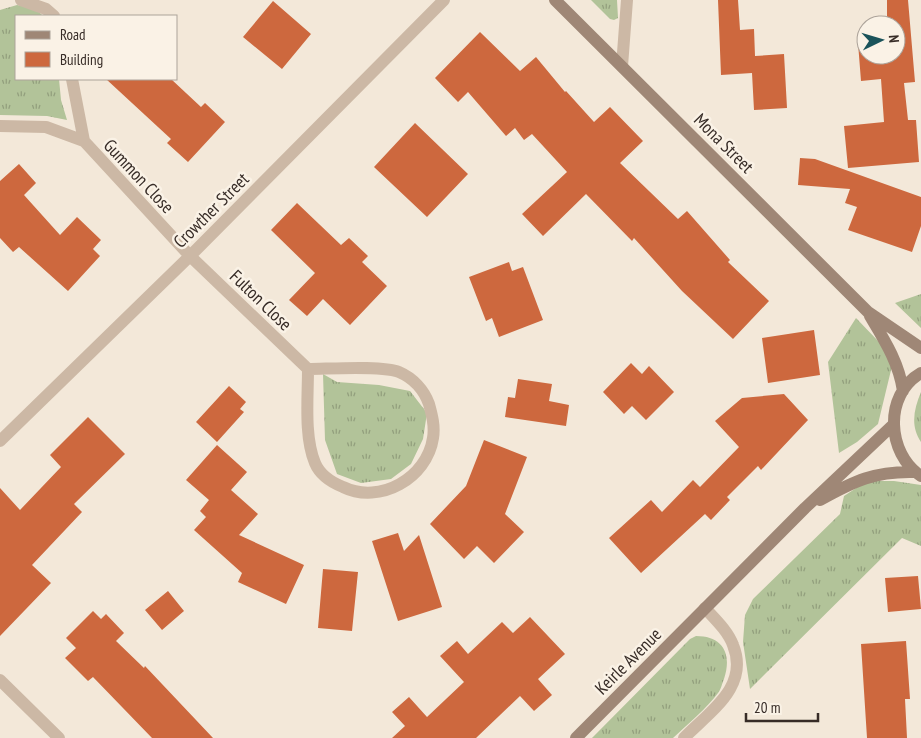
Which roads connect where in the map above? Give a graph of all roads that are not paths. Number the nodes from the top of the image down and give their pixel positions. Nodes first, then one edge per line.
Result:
1 (21, 0) edge
2 (444, 0) edge
3 (554, 0) edge
4 (627, 0) edge
5 (53, 15) edge
6 (622, 66) junction
7 (72, 80) edge
8 (0, 126) edge
9 (84, 141) junction
10 (190, 256) junction
11 (868, 312) junction
12 (921, 348) edge
13 (308, 369) junction
14 (921, 373) edge
15 (903, 391) junction
16 (894, 424) junction
17 (0, 441) edge
18 (918, 474) edge
19 (805, 508) junction
20 (704, 608) junction
21 (0, 680) edge
22 (58, 738) edge
23 (576, 738) edge
24 (684, 738) edge

1 - 5 street
2 - 10 street, Crowther Street
3 - 6 street, Mona Street
4 - 6 street
6 - 11 street, Mona Street
7 - 9 street, Gummon Close
8 - 9 street, Gummon Close
9 - 10 street, Gummon Close
10 - 13 street, Fulton Close
10 - 17 street, Crowther Street
11 - 12 street, Mona Street
11 - 15 street, Mona Street
13 - 13 street
14 - 15 street
15 - 16 street
16 - 18 street
16 - 19 street, Keirle Avenue
18 - 19 street, Keirle Avenue
19 - 20 street, Keirle Avenue
20 - 23 street, Keirle Avenue
20 - 24 street
21 - 22 street

